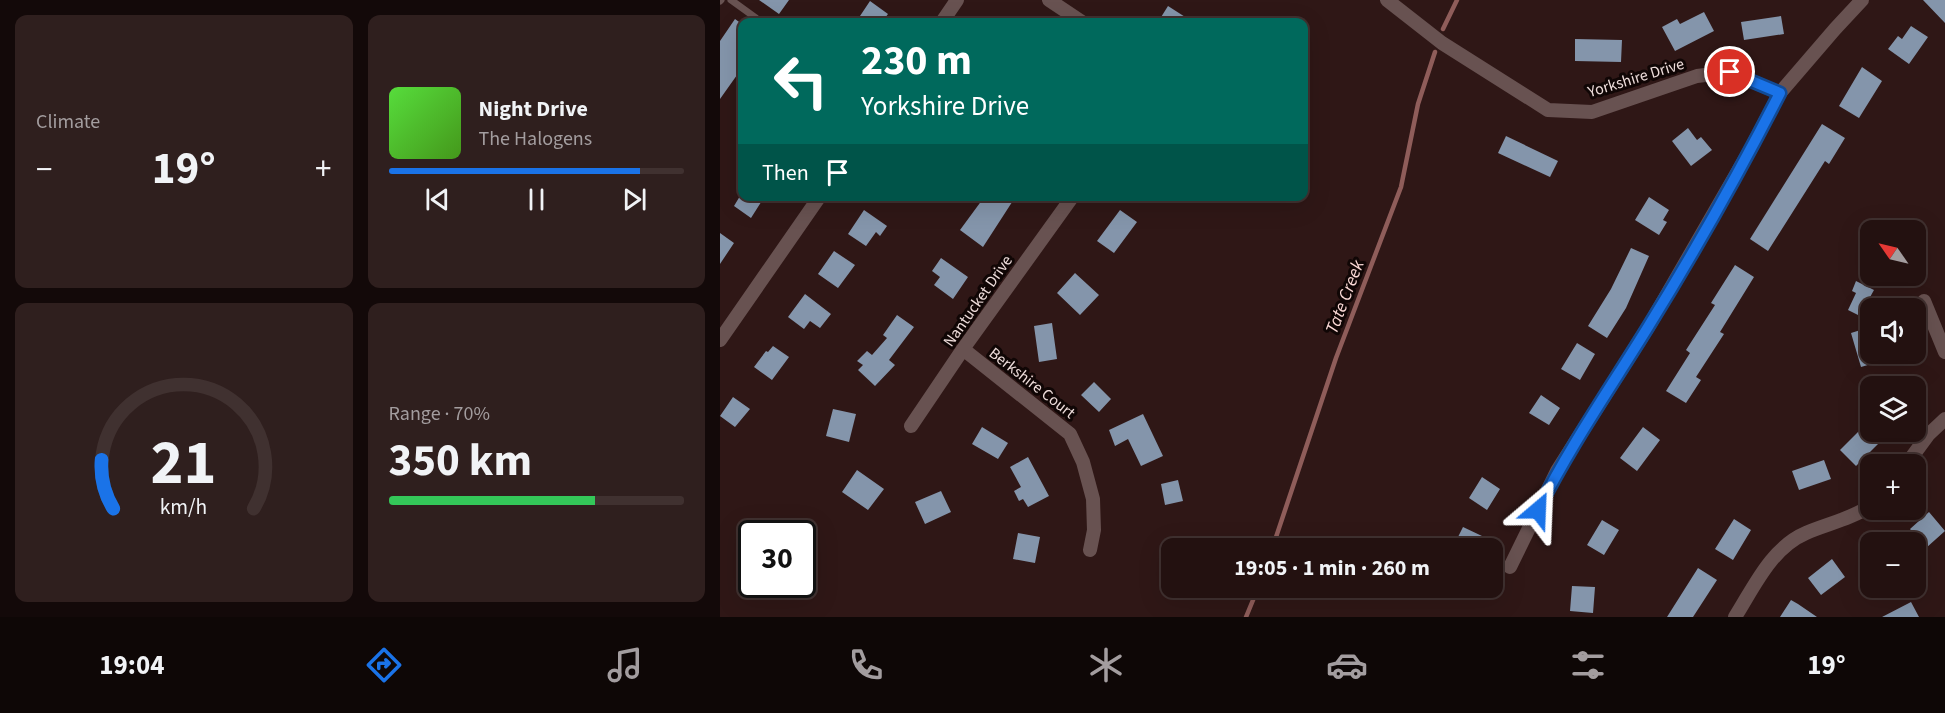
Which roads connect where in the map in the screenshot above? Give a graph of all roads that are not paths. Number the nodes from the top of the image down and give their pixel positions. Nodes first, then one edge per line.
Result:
1 (731, 0) edge
2 (957, 0) edge
3 (1049, 0) edge
4 (1387, 0) edge
5 (1862, 0) edge
6 (756, 18) dead end
7 (945, 18) edge
8 (1076, 18) edge
9 (1780, 93) junction
10 (817, 201) edge
11 (1069, 201) edge
12 (1926, 306) edge
13 (720, 340) edge
14 (963, 349) junction
15 (1945, 352) edge
16 (1945, 419) edge
17 (911, 426) dead end
18 (1914, 454) edge
19 (1860, 512) edge
20 (1090, 550) dead end
21 (1510, 567) dead end
22 (1735, 617) edge

1 - 6 lane
2 - 7 street
3 - 8 street
4 - 9 street, Yorkshire Drive
5 - 9 street
9 - 21 street
10 - 13 street
11 - 14 street, Nantucket Drive
12 - 15 street
14 - 17 street, Nantucket Drive
14 - 20 street, Berkshire Court
16 - 18 street
19 - 22 street

